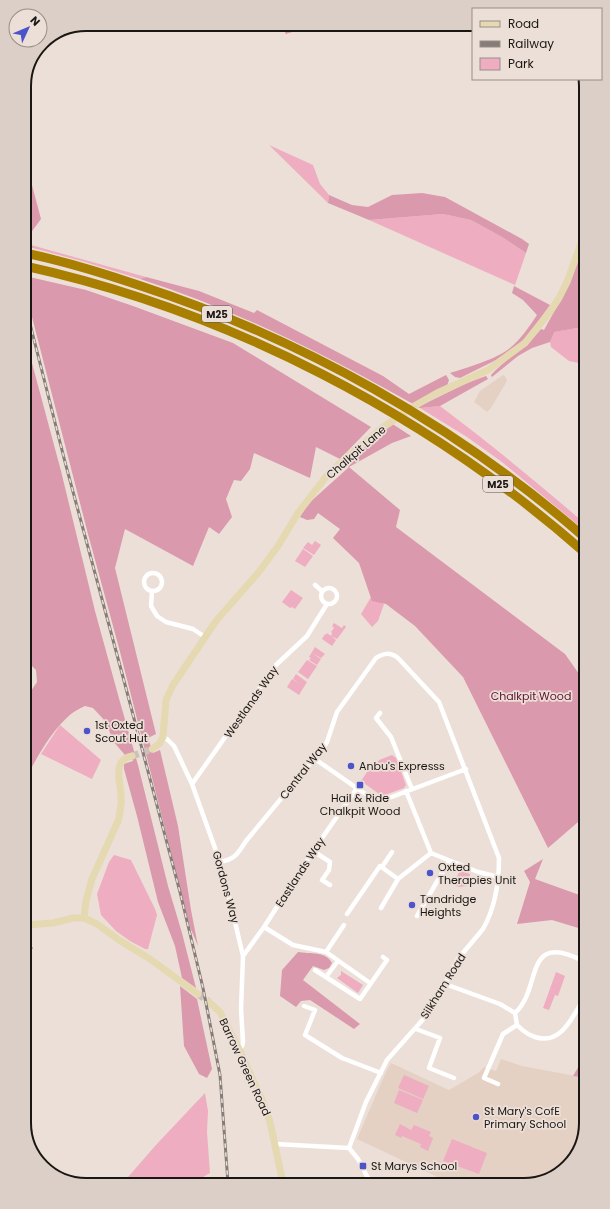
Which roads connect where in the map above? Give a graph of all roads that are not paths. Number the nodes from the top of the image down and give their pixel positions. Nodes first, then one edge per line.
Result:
1 (579, 249) edge
2 (31, 254) edge
3 (31, 267) edge
4 (579, 533) edge
5 (579, 548) edge
6 (315, 585) dead end
7 (152, 591) junction
8 (322, 591) junction
9 (327, 604) junction
10 (204, 637) junction
11 (380, 714) dead end
12 (163, 737) junction
13 (152, 749) tunnel mouth
14 (132, 756) tunnel mouth
15 (315, 759) junction
16 (466, 769) junction
17 (192, 784) junction
18 (357, 788) junction
19 (412, 789) junction
20 (406, 791) junction
21 (313, 852) junction
22 (392, 852) dead end
23 (431, 853) junction
24 (449, 861) junction
25 (220, 862) junction
26 (382, 867) junction
27 (499, 877) junction
28 (398, 879) junction
29 (330, 885) dead end
30 (381, 908) dead end
31 (347, 914) dead end
32 (417, 916) dead end
33 (84, 918) junction
34 (31, 925) edge
35 (344, 925) dead end
36 (264, 927) junction
37 (326, 952) junction
38 (243, 956) junction
39 (383, 957) dead end
40 (579, 960) edge
41 (338, 961) junction
42 (315, 970) dead end
43 (326, 977) junction
44 (370, 983) junction
45 (445, 984) junction
46 (198, 994) tunnel mouth
47 (209, 1002) tunnel mouth
48 (304, 1006) dead end
49 (579, 1006) edge
50 (514, 1013) junction
51 (517, 1025) junction
52 (416, 1029) junction
53 (239, 1048) junction
54 (380, 1073) junction
55 (454, 1078) dead end
56 (498, 1084) dead end
57 (275, 1144) junction
58 (349, 1148) junction
59 (282, 1178) edge
60 (368, 1178) edge

1 - 10 street, Chalkpit Lane
2 - 4 highway, M25
3 - 5 highway, M25
6 - 8 street
7 - 7 street
7 - 10 street
8 - 9 street
8 - 9 street
9 - 17 street, Westlands Way
10 - 12 street, Chalkpit Lane
11 - 19 street
12 - 13 street
12 - 17 street, Gordons Way
14 - 33 street
15 - 16 street, Central Way
15 - 18 street
15 - 25 street, Central Way
16 - 19 street
16 - 27 street, Silkham Road
17 - 25 street, Gordons Way
18 - 20 street
18 - 21 street, Eastlands Way
19 - 20 street
20 - 23 street
21 - 29 street
21 - 36 street, Eastlands Way
22 - 26 street
23 - 24 street
23 - 28 street
24 - 27 street
24 - 32 street
25 - 38 street, Gordons Way
26 - 28 street
26 - 31 street
27 - 45 street, Silkham Road
28 - 30 street
33 - 34 street
33 - 46 street
35 - 37 street
36 - 37 street
36 - 38 street, Eastlands Way
37 - 41 street
38 - 53 street, Gordons Way
39 - 44 street
40 - 50 street
41 - 43 street
41 - 44 street
42 - 43 street
43 - 44 street
45 - 50 street
45 - 52 street, Silkham Road
47 - 53 street, Barrow Green Road
48 - 54 street
49 - 51 street
50 - 51 street
51 - 56 street
52 - 54 street, Silkham Road
52 - 55 street
53 - 57 street, Barrow Green Road
54 - 58 street, Silkham Road
57 - 58 street
57 - 59 street, Barrow Green Road
58 - 60 street

